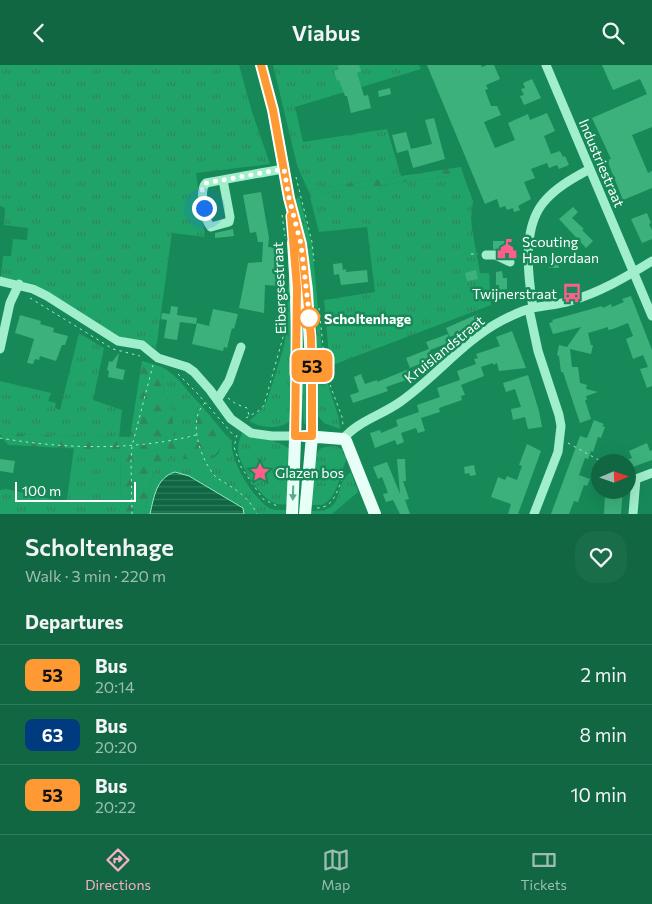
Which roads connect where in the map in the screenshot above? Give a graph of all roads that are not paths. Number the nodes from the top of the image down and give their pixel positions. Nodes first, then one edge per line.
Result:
1 (261, 65) edge
2 (546, 65) edge
3 (284, 169) junction
4 (590, 169) junction
5 (223, 180) junction
6 (289, 198) junction
7 (486, 255) dead end
8 (652, 261) edge
9 (510, 262) dead end
10 (634, 272) junction
11 (0, 281) edge
12 (19, 285) junction
13 (531, 308) junction
14 (652, 316) edge
15 (241, 347) dead end
16 (0, 349) edge
17 (219, 396) junction
18 (295, 436) junction
19 (312, 436) junction
20 (343, 439) junction
21 (652, 473) edge
22 (309, 511) edge
23 (292, 514) edge
24 (375, 514) edge
25 (534, 514) edge
26 (632, 514) edge

1 - 3 main road, Eibergsestraat
2 - 4 street, Industriestraat
3 - 5 street
3 - 6 main road, Eibergsestraat
4 - 10 street, Industriestraat
4 - 13 street
5 - 5 street
6 - 18 main road, Eibergsestraat
6 - 19 main road, Eibergsestraat
7 - 9 street
8 - 10 street, Kruislandstraat
10 - 13 street, Kruislandstraat
10 - 14 street
11 - 12 street
12 - 16 street
12 - 17 street
13 - 20 street, Kruislandstraat
13 - 25 street
15 - 17 street
17 - 18 street
18 - 19 main road
18 -> 23 main road, Eibergsestraat
19 - 20 main road
19 - 22 main road, Eibergsestraat
20 - 24 main road
21 - 26 street

